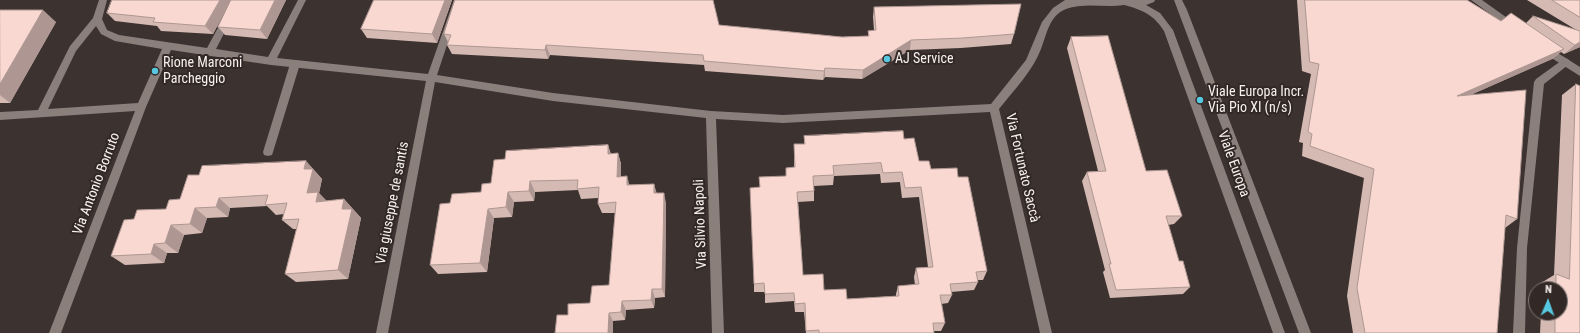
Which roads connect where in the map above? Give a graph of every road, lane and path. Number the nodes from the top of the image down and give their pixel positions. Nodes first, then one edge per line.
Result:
1 (104, 0) edge
2 (237, 0) edge
3 (302, 0) edge
4 (458, 0) edge
5 (1151, 0) edge
6 (1178, 0) edge
7 (1475, 0) edge
8 (1124, 2) edge
9 (1067, 3) edge
10 (97, 19) junction
11 (1520, 31) edge
12 (1539, 44) edge
13 (168, 46) junction
14 (210, 51) junction
15 (271, 61) junction
16 (1565, 62) junction
17 (295, 64) junction
18 (1580, 72) edge
19 (431, 78) junction
20 (141, 107) junction
21 (994, 108) junction
22 (41, 113) junction
23 (711, 115) junction
24 (0, 116) edge
25 (268, 152) dead end
26 (55, 333) edge
27 (382, 333) edge
28 (718, 333) edge
29 (1046, 333) edge
30 (1279, 333) edge
31 (1305, 333) edge
32 (1519, 333) edge

1 - 10 street
2 - 14 street
3 - 15 street
4 - 19 street, Via giuseppe de santis
5 - 8 street
6 - 31 street, Viale Europa
7 - 11 street
8 - 9 street
8 - 30 street, Viale Europa
9 - 21 street, Via Fortunato Saccà
10 - 13 street
10 - 22 street
12 - 16 street
13 - 14 street
13 - 20 street, Via Antonio Borruto
14 - 15 street
15 - 17 street
16 - 18 street
16 - 32 street
17 - 19 street
17 - 25 street
19 - 23 street
19 - 27 street, Via giuseppe de santis
20 - 22 street
20 - 26 street, Via Antonio Borruto
21 - 23 street
21 - 29 street, Via Fortunato Saccà
22 - 24 street
23 - 28 street, Via Silvio Napoli

